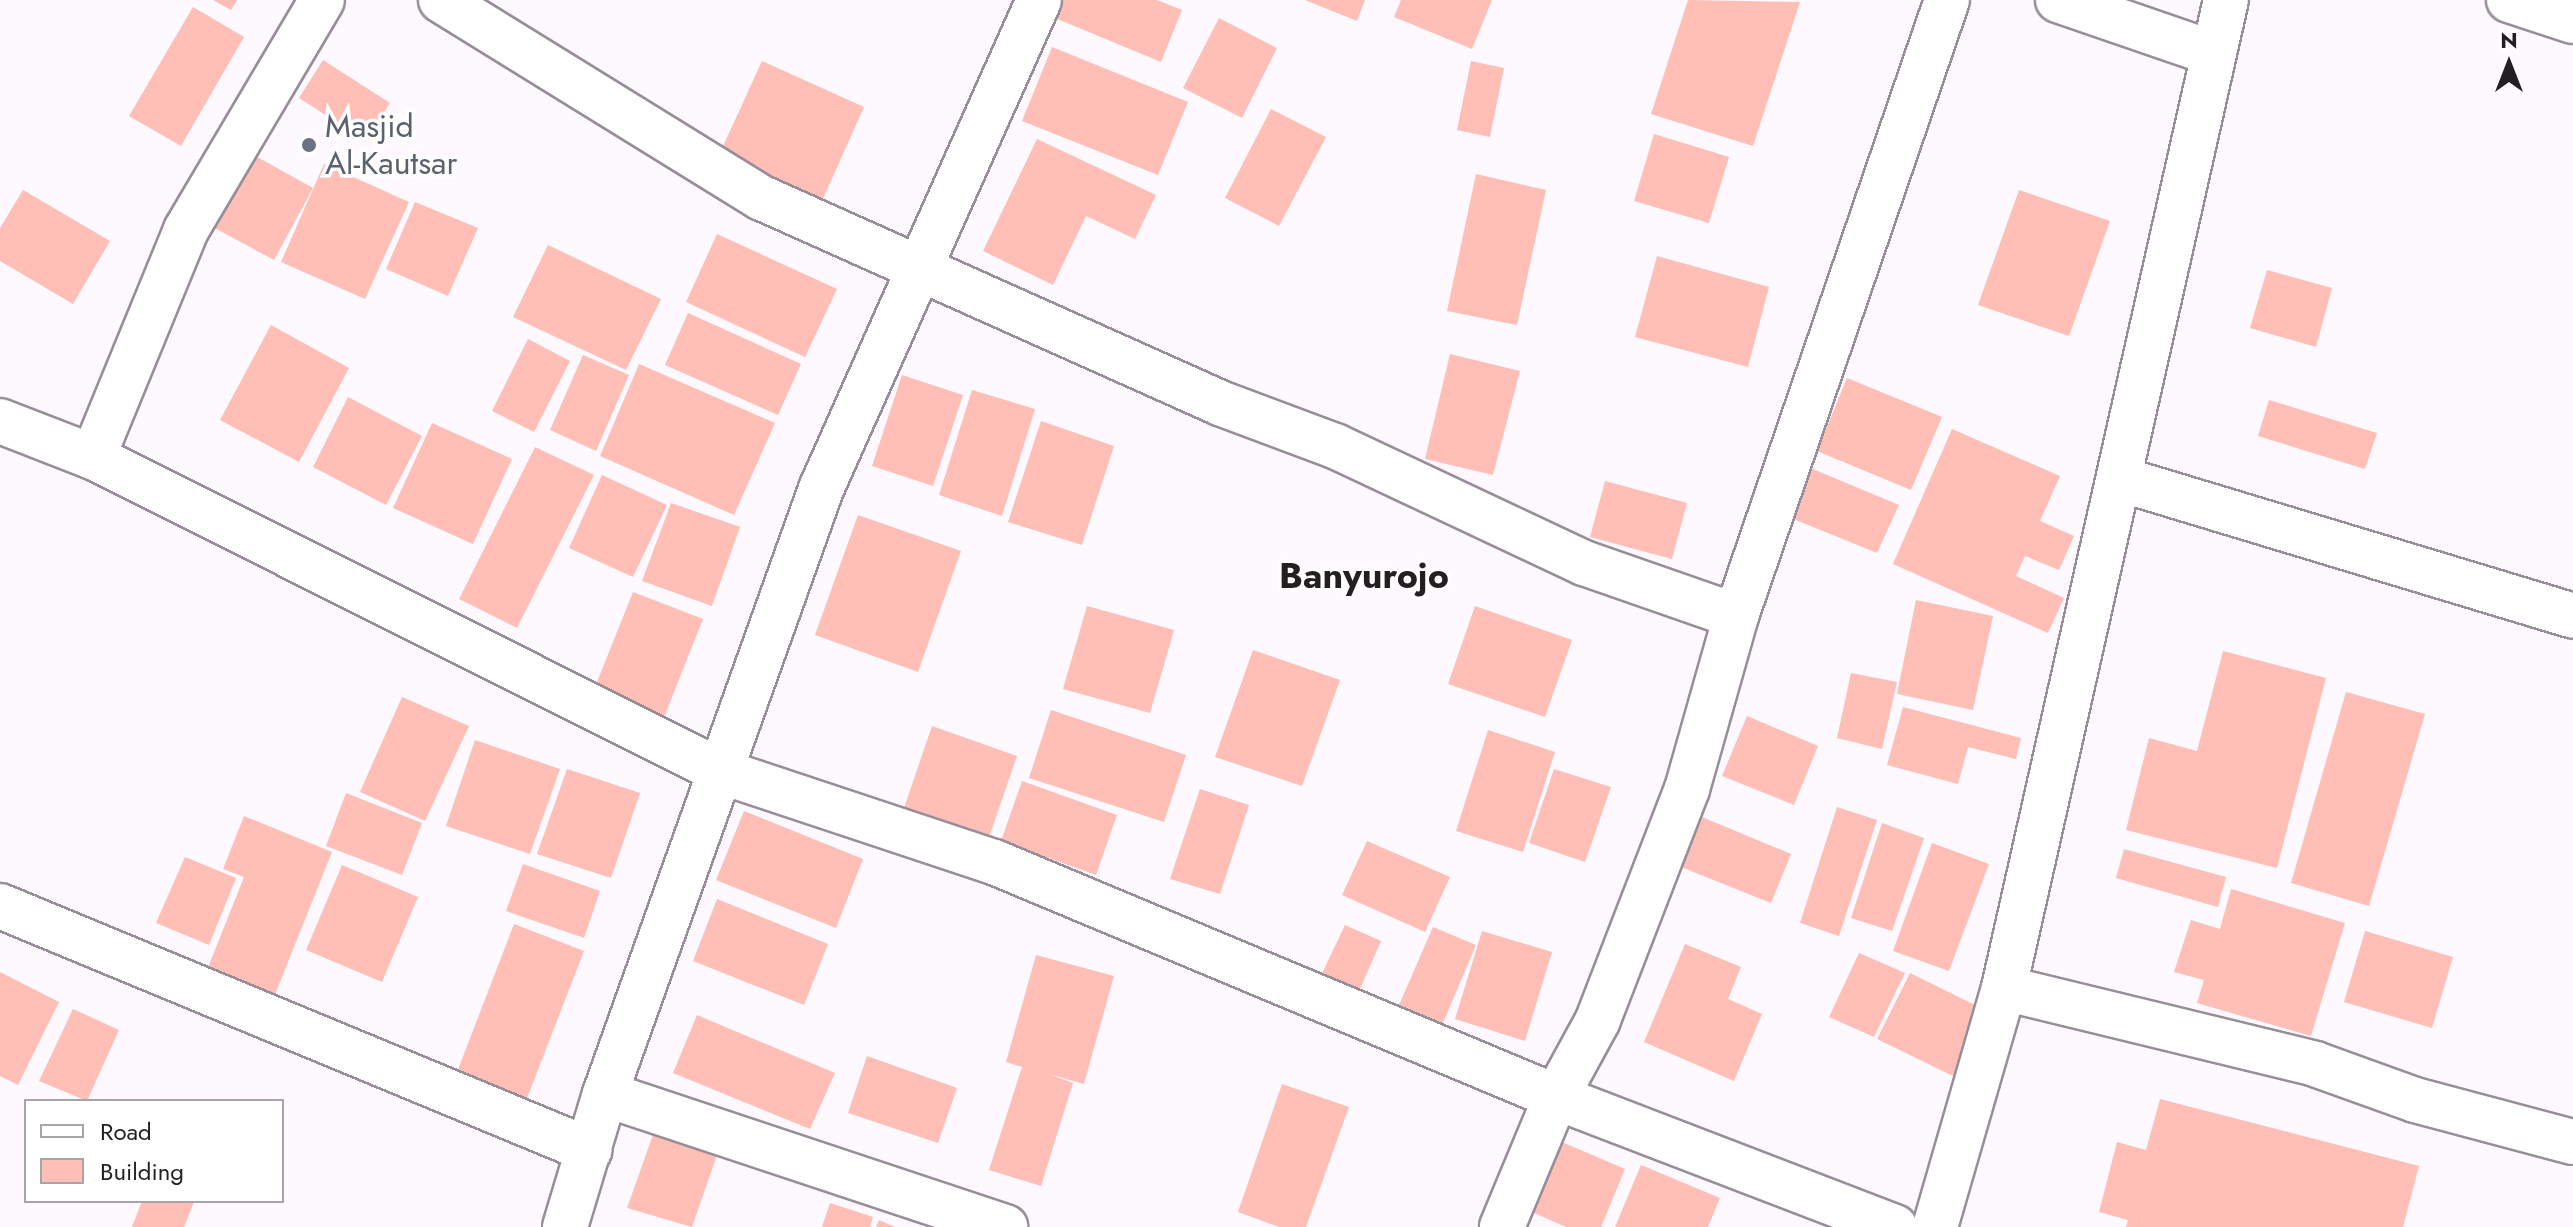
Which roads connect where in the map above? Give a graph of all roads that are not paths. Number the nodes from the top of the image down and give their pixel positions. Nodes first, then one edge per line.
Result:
1 (322, 0) edge
2 (441, 0) edge
3 (1039, 0) edge
4 (1947, 0) edge
5 (2058, 0) edge
6 (2226, 0) edge
7 (2509, 0) edge
8 (2573, 21) edge
9 (2212, 53) junction
10 (920, 269) junction
11 (0, 421) edge
12 (93, 457) junction
13 (2120, 479) junction
14 (1736, 616) junction
15 (2573, 616) edge
16 (720, 771) junction
17 (0, 906) edge
18 (2004, 988) junction
19 (605, 1094) junction
20 (1556, 1097) junction
21 (2573, 1142) edge
22 (589, 1150) junction
23 (565, 1227) edge
24 (1005, 1227) edge
25 (1502, 1227) edge
26 (1895, 1227) edge
27 (1935, 1227) edge

1 - 12 street
2 - 10 street
3 - 10 street
4 - 14 street
5 - 9 street
6 - 9 street
7 - 8 street
9 - 13 street
10 - 14 street
10 - 16 street
11 - 12 street
12 - 16 street
13 - 15 street
13 - 18 street
14 - 20 street
16 - 19 street
16 - 20 street
17 - 22 street
18 - 21 street
18 - 27 street
19 - 22 street
19 - 24 street
20 - 25 street
20 - 26 street
22 - 23 street

